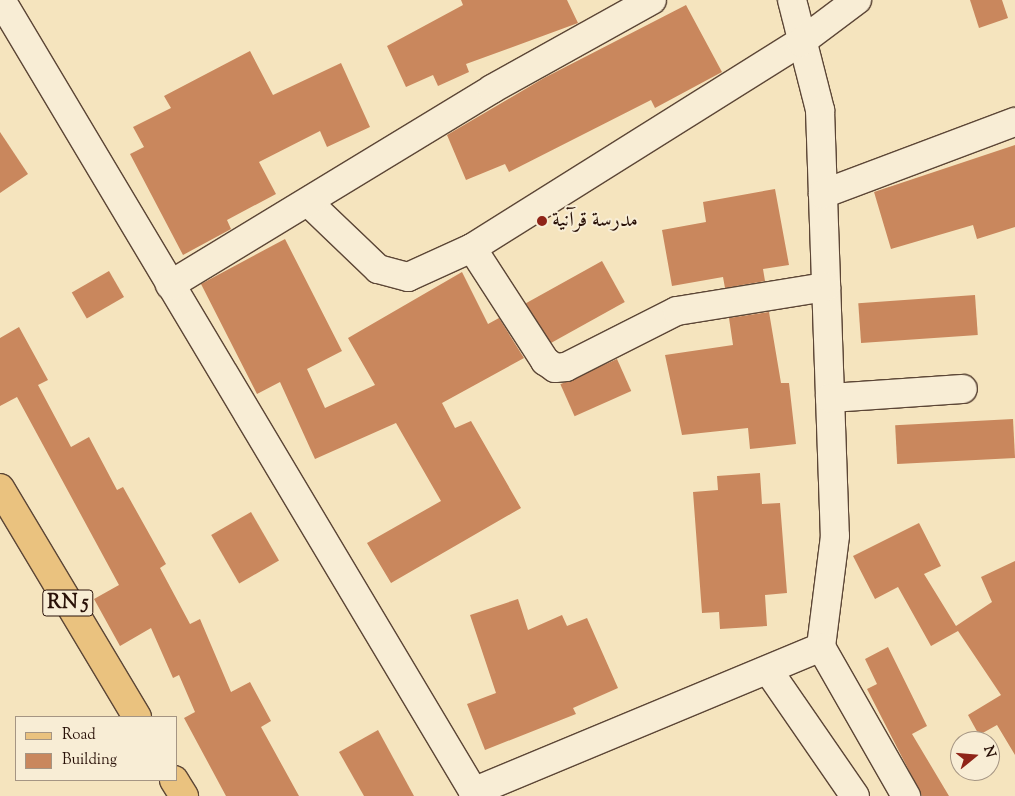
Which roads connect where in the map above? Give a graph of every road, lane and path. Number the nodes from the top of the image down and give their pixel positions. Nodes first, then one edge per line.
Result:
1 (1, 0) edge
2 (652, 0) edge
3 (792, 0) edge
4 (857, 0) edge
5 (801, 42) junction
6 (1015, 122) edge
7 (823, 194) junction
8 (308, 202) junction
9 (472, 248) junction
10 (170, 285) junction
11 (826, 287) junction
12 (963, 389) dead end
13 (830, 398) junction
14 (0, 488) edge
15 (821, 647) junction
16 (768, 670) junction
17 (136, 716) edge
18 (175, 781) edge
19 (475, 794) edge
20 (184, 796) edge
21 (856, 796) edge
22 (906, 796) edge

1 - 10 street
2 - 8 street
3 - 5 street
4 - 5 street
5 - 7 street
5 - 9 street
6 - 7 street
7 - 11 street
8 - 9 street
8 - 10 street
9 - 11 street
10 - 19 street
11 - 13 street
12 - 13 street
13 - 15 street
14 - 17 main road, RN 5
15 - 16 street
15 - 22 street
16 - 19 street
16 - 21 street
18 - 20 main road

